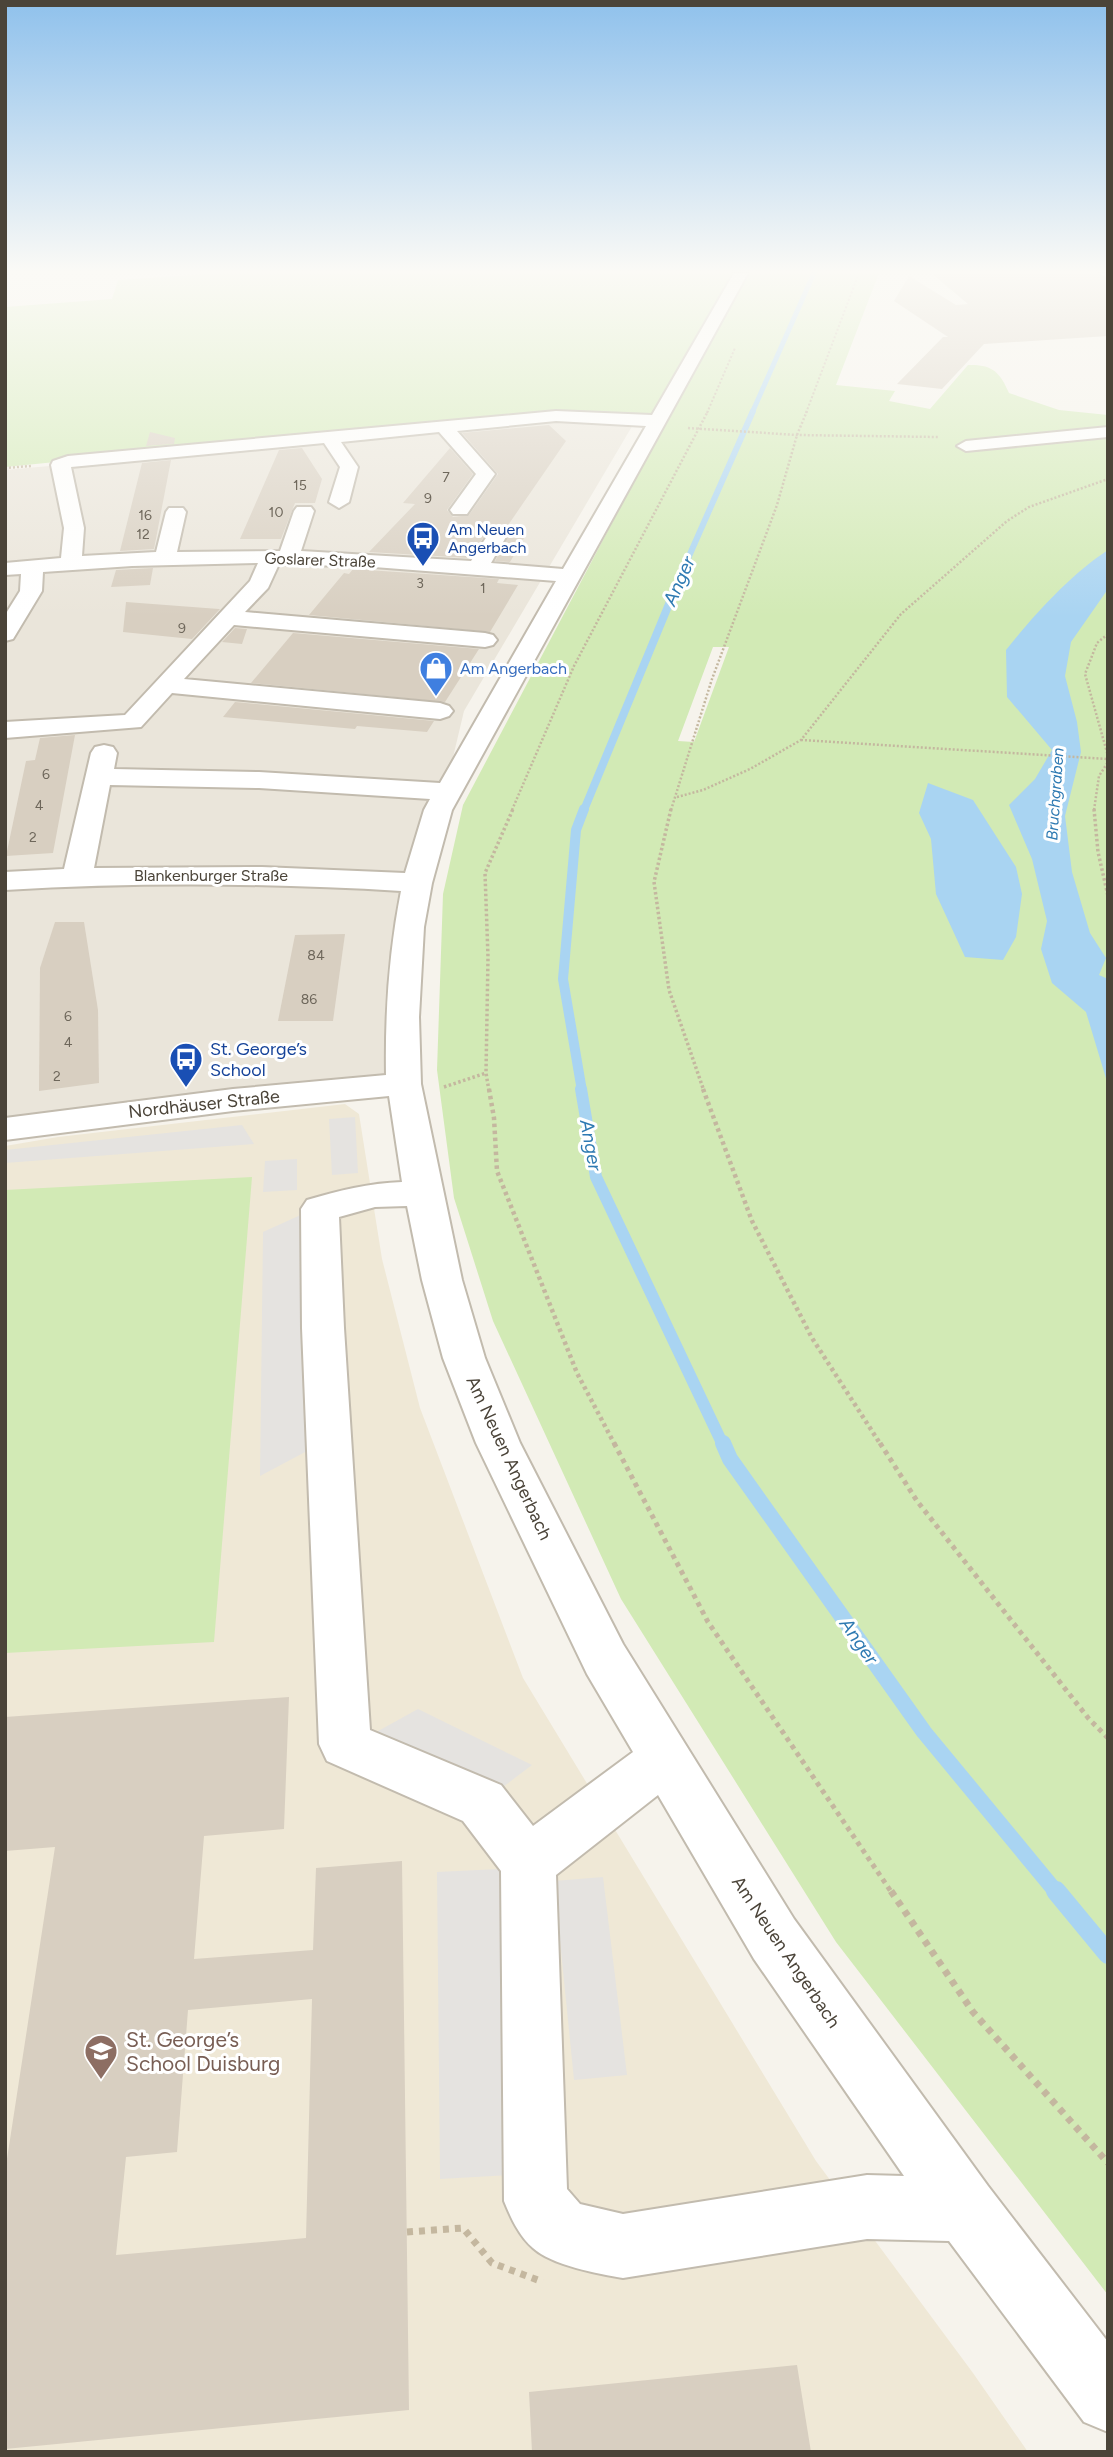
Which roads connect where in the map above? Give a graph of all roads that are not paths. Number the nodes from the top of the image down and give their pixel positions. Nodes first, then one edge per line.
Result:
1 (676, 388) edge
2 (657, 421) junction
3 (444, 427) junction
4 (1108, 432) edge
5 (329, 438) junction
6 (966, 446) dead end
7 (339, 502) dead end
8 (304, 510) dead end
9 (176, 512) dead end
10 (456, 515) dead end
11 (496, 537) dead end
12 (436, 544) dead end
13 (280, 558) junction
14 (165, 560) junction
15 (71, 563) junction
16 (421, 564) junction
17 (32, 566) junction
18 (5, 569) edge
19 (477, 569) junction
20 (569, 576) junction
21 (230, 618) junction
22 (5, 634) edge
23 (485, 639) dead end
24 (166, 685) junction
25 (440, 711) dead end
26 (118, 723) junction
27 (5, 730) edge
28 (99, 777) junction
29 (447, 792) junction
30 (77, 877) junction
31 (5, 881) edge
32 (417, 883) junction
33 (404, 1084) junction
34 (5, 1129) edge
35 (423, 1193) junction
36 (664, 1759) junction
37 (528, 1863) junction
38 (965, 2208) junction
39 (1108, 2398) edge

1 - 2 street, Am Neuen Angerbach
2 - 3 street
2 - 20 street, Am Neuen Angerbach
3 - 5 street
3 - 10 street
4 - 6 street
5 - 7 street
5 - 15 street
8 - 13 street
9 - 14 street
11 - 19 street
12 - 16 street
13 - 14 street, Goslarer Straße
13 - 16 street, Goslarer Straße
13 - 21 street
14 - 15 street, Goslarer Straße
15 - 17 street, Goslarer Straße
16 - 19 street, Goslarer Straße
17 - 18 street, Goslarer Straße
17 - 22 street
19 - 20 street, Goslarer Straße
20 - 29 street, Am Neuen Angerbach
21 - 23 street
21 - 24 street
24 - 25 street
24 - 26 street
26 - 27 street
26 - 28 street
28 - 29 street
28 - 30 street
29 - 32 street, Am Neuen Angerbach
30 - 31 street, Blankenburger Straße
30 - 32 street, Blankenburger Straße
32 - 33 street, Am Neuen Angerbach
33 - 34 street, Nordhäuser Straße
33 - 35 street, Am Neuen Angerbach
35 - 36 street, Am Neuen Angerbach
35 - 37 street
36 - 37 street
36 - 38 street, Am Neuen Angerbach
37 - 38 street
38 - 39 street, Am Neuen Angerbach

